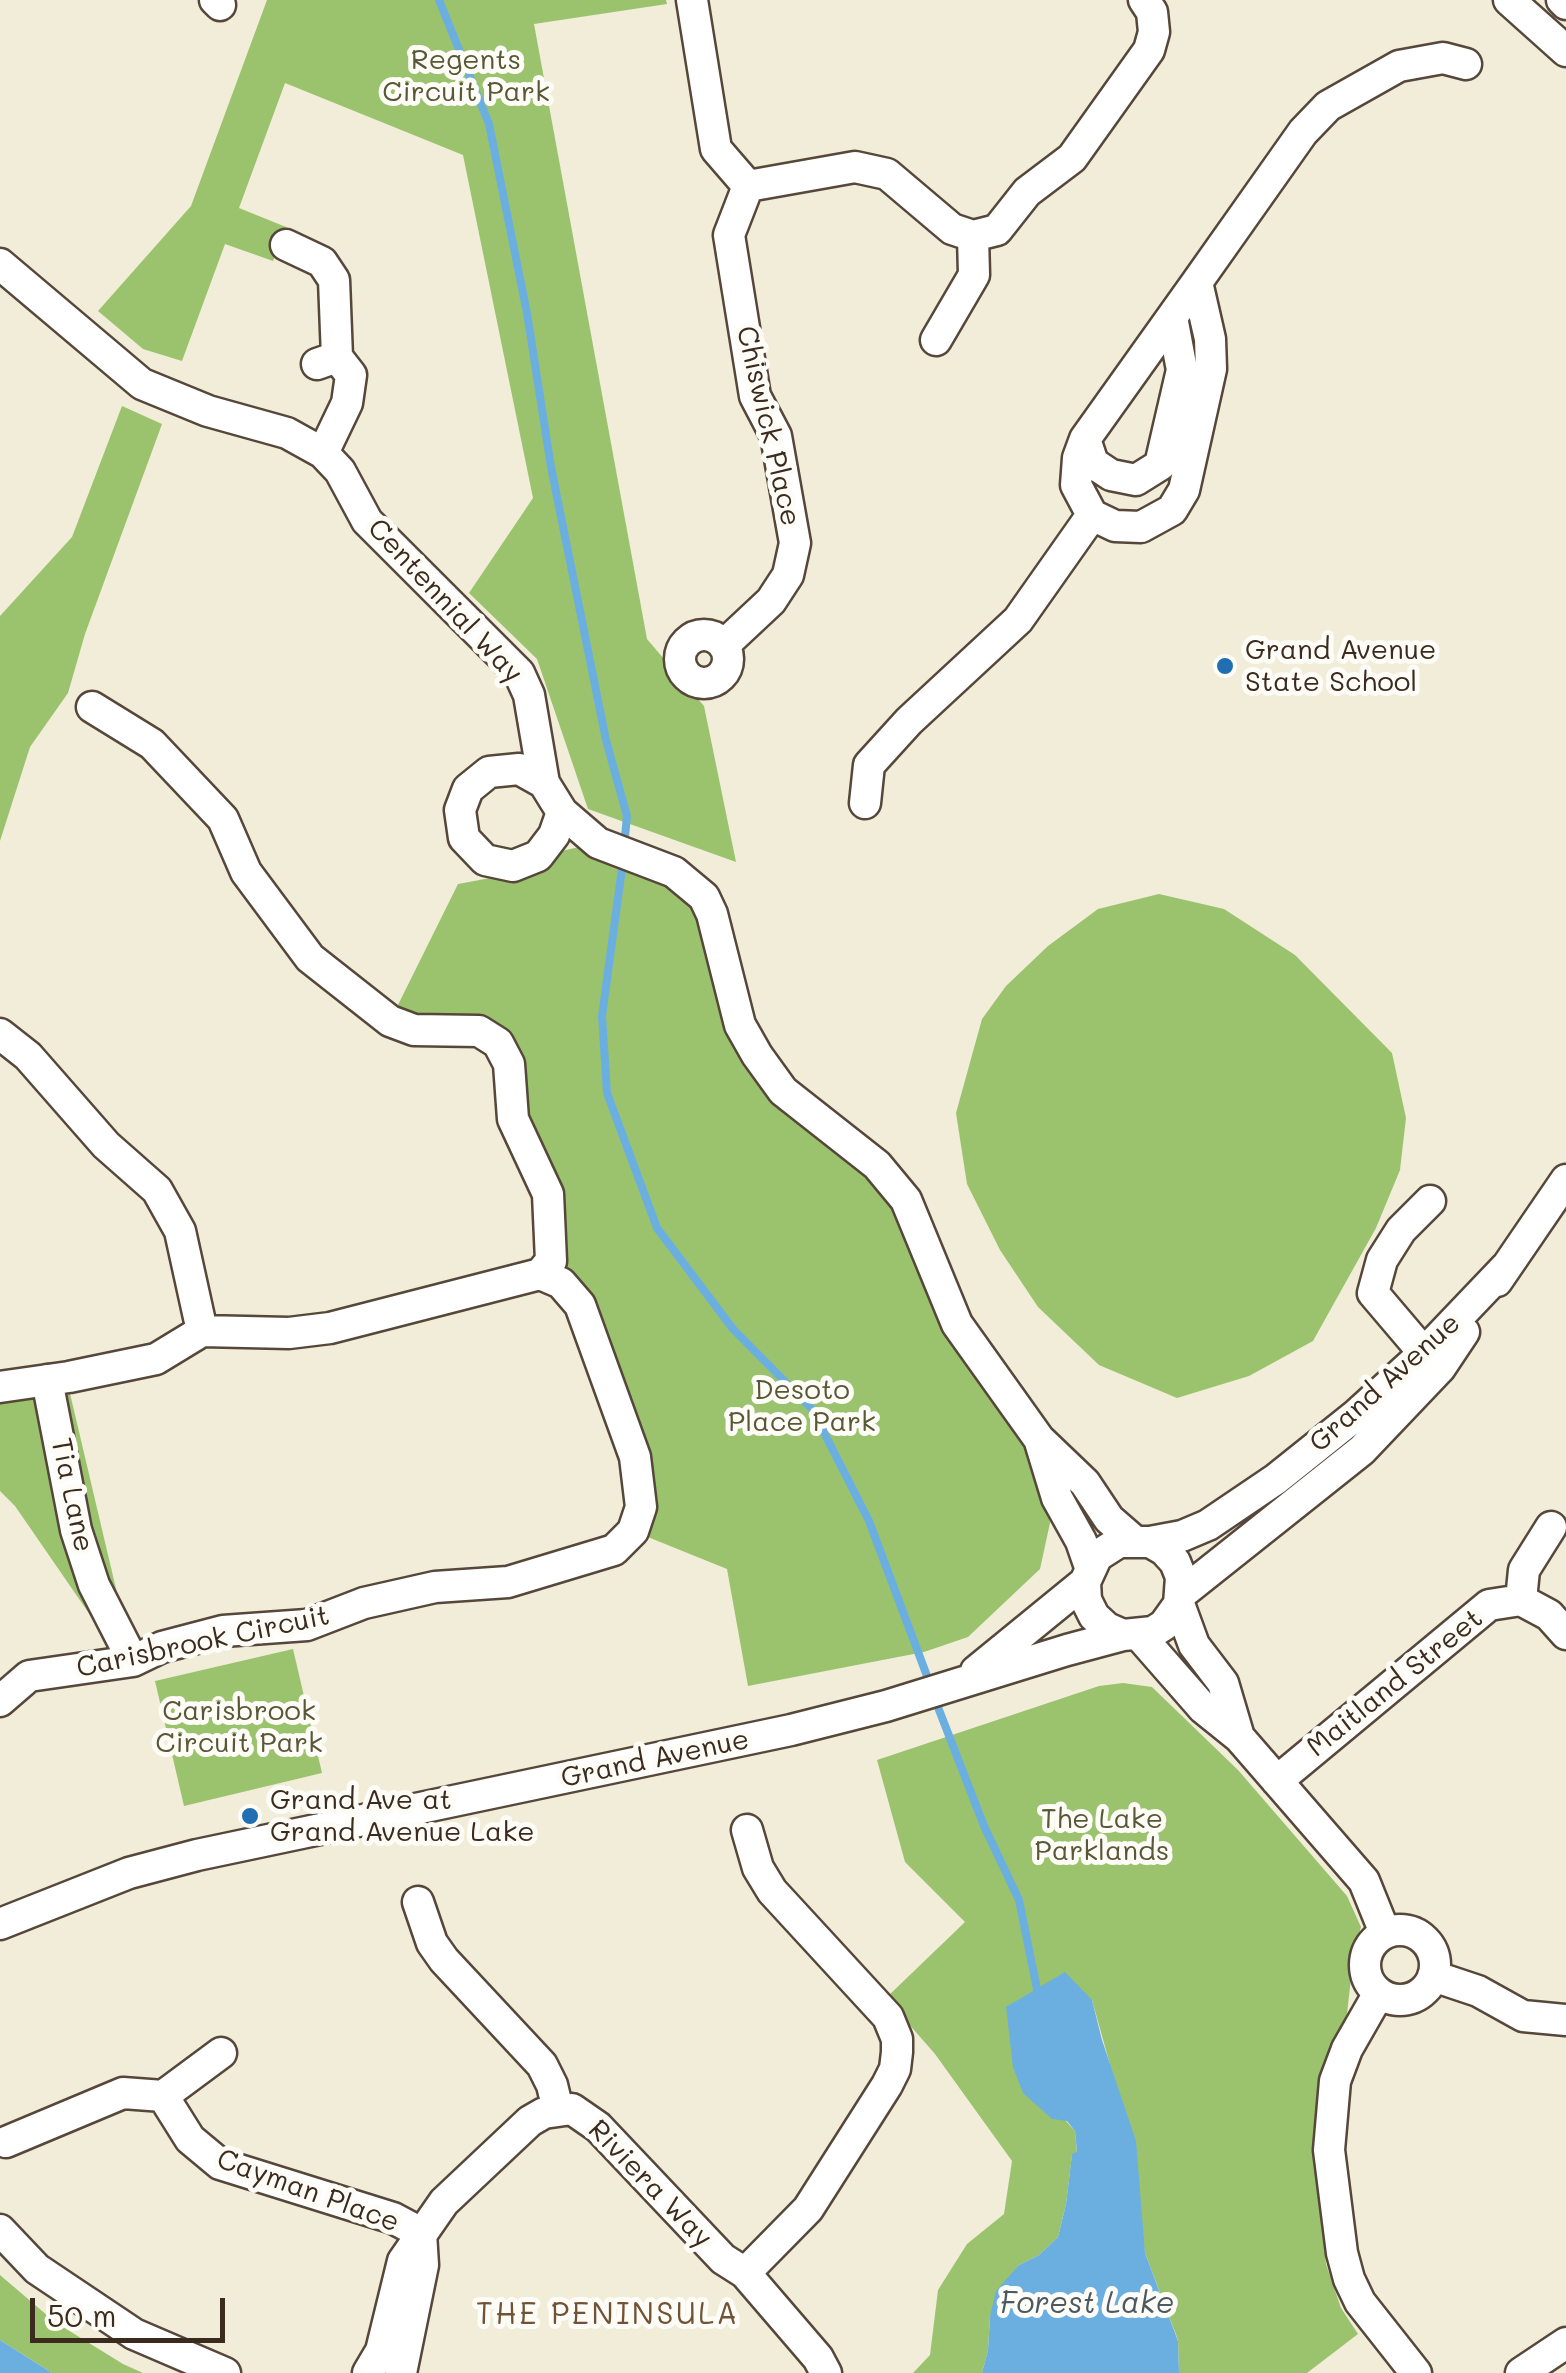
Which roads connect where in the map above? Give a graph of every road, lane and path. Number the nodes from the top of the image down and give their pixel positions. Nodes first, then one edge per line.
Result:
1 (692, 0) edge
2 (1510, 0) edge
3 (1158, 4) edge
4 (1566, 50) edge
5 (1466, 64) dead end
6 (748, 186) junction
7 (973, 236) junction
8 (286, 245) dead end
9 (0, 264) edge
10 (1196, 282) junction
11 (1172, 317) junction
12 (936, 340) dead end
13 (1085, 439) junction
14 (323, 452) junction
15 (1092, 515) junction
16 (724, 645) dead end
17 (92, 708) dead end
18 (531, 722) junction
19 (489, 772) junction
20 (544, 782) junction
21 (864, 803) dead end
22 (562, 812) junction
23 (606, 846) junction
24 (538, 856) junction
25 (0, 1034) edge
26 (1566, 1180) edge
27 (1430, 1201) dead end
28 (1506, 1267) junction
29 (540, 1274) junction
30 (202, 1331) junction
31 (1424, 1353) junction
32 (47, 1380) junction
33 (0, 1387) edge
34 (1039, 1439) junction
35 (1551, 1527) dead end
36 (1141, 1541) junction
37 (1088, 1575) junction
38 (1180, 1599) junction
39 (1521, 1600) junction
40 (1566, 1634) edge
41 (1132, 1636) junction
42 (133, 1661) junction
43 (962, 1682) junction
44 (0, 1701) edge
45 (1239, 1738) junction
46 (1277, 1781) junction
47 (747, 1830) dead end
48 (418, 1902) dead end
49 (0, 1924) edge
50 (1386, 1933) junction
51 (1434, 1976) junction
52 (1379, 1993) junction
53 (1566, 2020) edge
54 (221, 2052) dead end
55 (163, 2096) junction
56 (558, 2110) junction
57 (6, 2142) dead end
58 (0, 2230) edge
59 (421, 2233) junction
60 (745, 2273) junction
61 (1566, 2343) edge
62 (225, 2373) edge
63 (368, 2373) edge
64 (401, 2373) edge
65 (826, 2373) edge
66 (1416, 2373) edge
67 (1521, 2373) edge

1 - 6 street
2 - 4 street
3 - 7 street
5 - 10 street
6 - 7 street
6 - 16 street, Chiswick Place
7 - 12 street
8 - 14 street
9 - 14 street, Centennial Way
10 - 11 street
10 - 15 street
11 - 13 street
11 - 13 street
13 - 15 street
14 - 18 street, Centennial Way
15 - 21 street
17 - 29 street
18 - 19 street
18 - 20 street, Centennial Way
19 - 20 street
19 - 24 street
20 - 22 street, Centennial Way
22 - 23 street, Centennial Way
22 - 24 street
23 - 24 street
23 - 34 street, Centennial Way
25 - 30 street
26 - 28 street, Grand Avenue
27 - 31 street
28 - 31 street, Grand Avenue
28 - 38 street, Grand Avenue
29 - 30 street
29 - 42 street, Carisbrook Circuit
30 - 32 street
31 - 36 street, Grand Avenue
32 - 33 street
32 - 42 street, Tia Lane
34 - 36 street, Centennial Way
34 - 37 street, Centennial Way
35 - 39 street
36 - 37 street, Grand Avenue
36 - 38 street
37 - 41 street
37 - 43 street, Grand Avenue
38 - 41 street, Grand Avenue
38 - 45 street
39 - 40 street
39 - 46 street, Maitland Street
41 - 43 street, Grand Avenue
41 - 45 street
42 - 44 street, Carisbrook Circuit
43 - 49 street, Grand Avenue
45 - 46 street
46 - 50 street
47 - 60 street
48 - 56 street
50 - 51 street
50 - 52 street
51 - 52 street
51 - 53 street
52 - 66 street
54 - 55 street
55 - 57 street
55 - 59 street, Cayman Place
56 - 59 street, Riviera Way
56 - 60 street, Riviera Way
58 - 62 street
59 - 63 street, Riviera Way
59 - 64 street
60 - 65 street, Riviera Way
61 - 67 street

